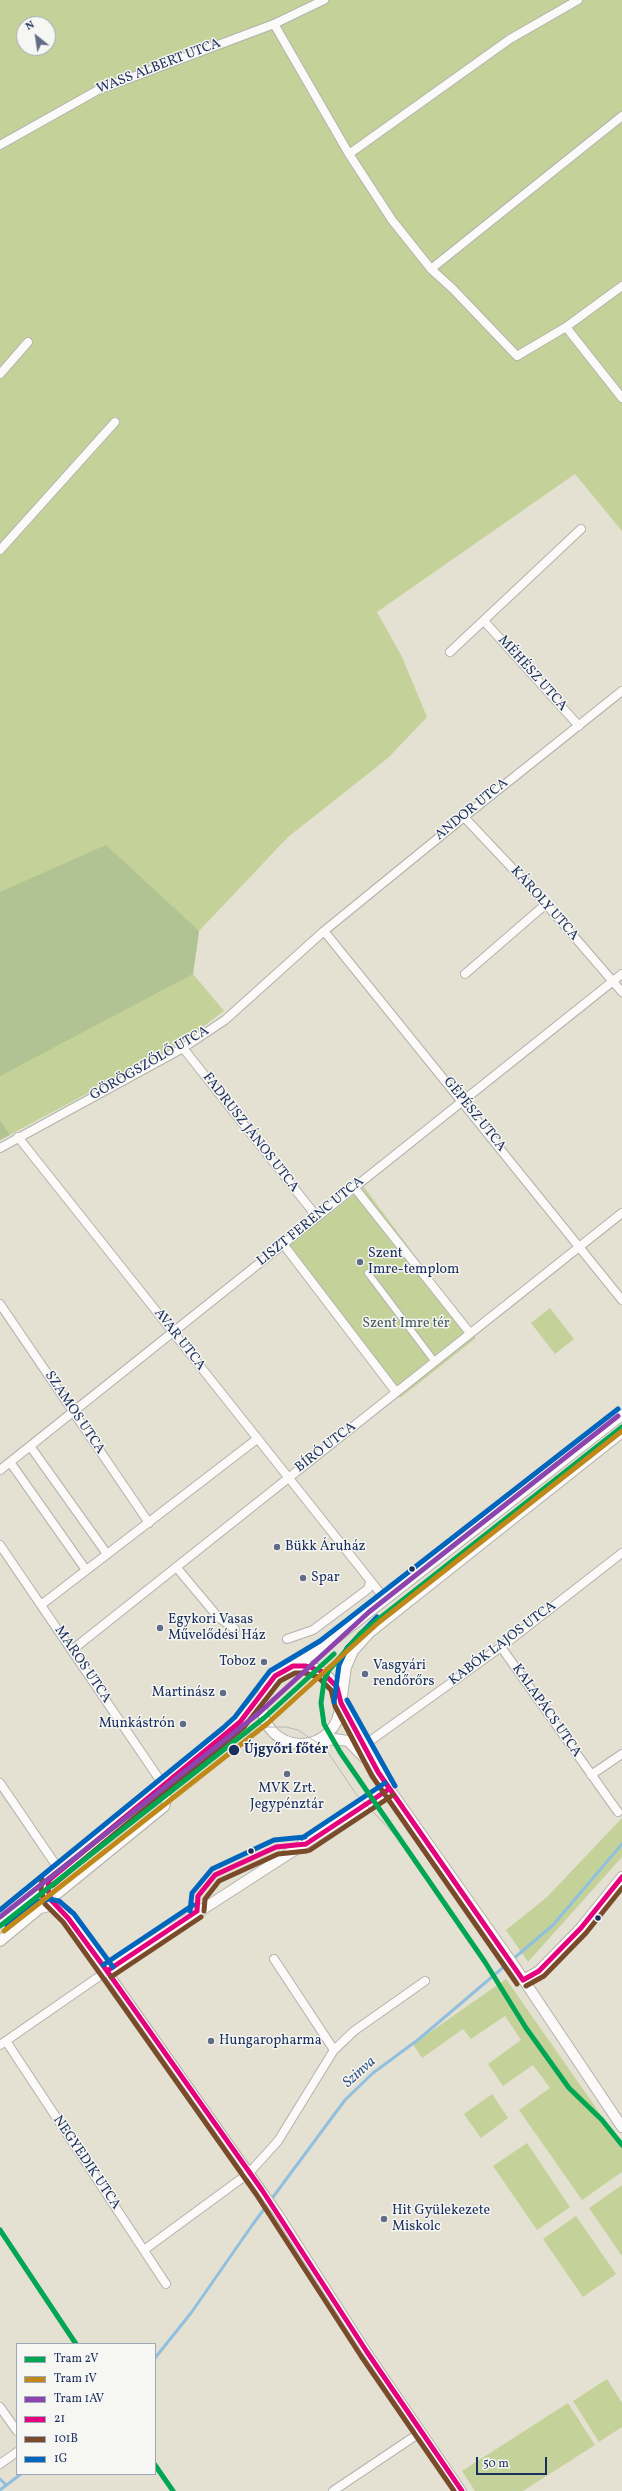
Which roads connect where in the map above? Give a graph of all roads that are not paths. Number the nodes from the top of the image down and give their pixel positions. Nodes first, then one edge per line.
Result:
1 (324, 0) edge
2 (578, 0) edge
3 (274, 24) junction
4 (622, 116) edge
5 (0, 145) edge
6 (350, 154) junction
7 (431, 269) junction
8 (622, 286) edge
9 (566, 327) junction
10 (28, 342) dead end
11 (0, 374) edge
12 (622, 398) edge
13 (115, 422) dead end
14 (581, 528) dead end
15 (0, 550) edge
16 (484, 621) junction
17 (450, 652) dead end
18 (622, 691) edge
19 (579, 726) junction
20 (464, 817) junction
21 (546, 904) junction
22 (324, 931) junction
23 (465, 974) dead end
24 (622, 974) edge
25 (612, 981) junction
26 (622, 992) edge
27 (183, 1048) junction
28 (463, 1101) junction
29 (18, 1137) junction
30 (0, 1148) edge
31 (354, 1187) junction
32 (622, 1213) edge
33 (317, 1217) junction
34 (283, 1244) junction
35 (579, 1247) junction
36 (368, 1273) dead end
37 (622, 1300) edge
38 (0, 1304) edge
39 (173, 1332) junction
40 (470, 1333) junction
41 (435, 1362) junction
42 (396, 1392) junction
43 (73, 1411) junction
44 (622, 1415) edge
45 (622, 1432) edge
46 (257, 1439) junction
47 (30, 1446) junction
48 (10, 1462) junction
49 (0, 1470) edge
50 (288, 1478) junction
51 (149, 1523) junction
52 (0, 1545) edge
53 (622, 1553) edge
54 (107, 1554) junction
55 (177, 1568) junction
56 (86, 1570) junction
57 (370, 1582) junction
58 (382, 1598) junction
59 (41, 1605) junction
60 (235, 1629) dead end
61 (287, 1639) dead end
62 (501, 1647) junction
63 (72, 1650) junction
64 (294, 1666) junction
65 (264, 1692) junction
66 (341, 1703) junction
67 (310, 1743) junction
68 (363, 1746) junction
69 (622, 1754) edge
70 (378, 1772) junction
71 (592, 1775) junction
72 (0, 1783) edge
73 (164, 1786) junction
74 (389, 1789) junction
75 (618, 1812) dead end
76 (60, 1871) junction
77 (622, 1877) edge
78 (49, 1880) junction
79 (54, 1904) junction
80 (0, 1919) edge
81 (0, 1941) edge
82 (274, 1960) dead end
83 (107, 1971) junction
84 (523, 1980) junction
85 (425, 1981) dead end
86 (3, 2043) edge
87 (334, 2050) junction
88 (622, 2127) edge
89 (249, 2173) junction
90 (144, 2250) junction
91 (166, 2284) dead end
92 (0, 2407) edge
93 (16, 2431) edge
94 (421, 2432) junction
95 (16, 2453) edge
96 (0, 2464) edge
97 (333, 2491) edge
98 (462, 2491) edge

1 - 3 street, WASS ALBERT UTCA
2 - 6 street
3 - 5 street, WASS ALBERT UTCA
3 - 6 street
4 - 7 street
6 - 7 street
7 - 9 street
8 - 9 street
9 - 12 street
10 - 11 street
13 - 15 street
14 - 16 street
16 - 17 street
16 - 19 street, MÉHÉSZ UTCA
18 - 19 street, ANDOR UTCA
19 - 20 street, ANDOR UTCA
20 - 21 street, KÁROLY UTCA
20 - 22 street, ANDOR UTCA
21 - 23 street
21 - 25 street, KÁROLY UTCA
22 - 27 street, GÖRÖGSZŐLŐ UTCA
22 - 28 street, GÉPÉSZ UTCA
24 - 25 street, LISZT FERENC UTCA
25 - 26 street, KÁROLY UTCA
25 - 28 street, LISZT FERENC UTCA
27 - 29 street, GÖRÖGSZŐLŐ UTCA
27 - 33 street, FADRUSZ JÁNOS UTCA
28 - 31 street, LISZT FERENC UTCA
28 - 35 street, GÉPÉSZ UTCA
29 - 30 street, GÖRÖGSZŐLŐ UTCA
29 - 39 street, AVAR UTCA
31 - 33 street, LISZT FERENC UTCA
31 - 40 street
32 - 35 street, BÍRÓ UTCA
33 - 34 street, LISZT FERENC UTCA
34 - 39 street, LISZT FERENC UTCA
34 - 42 street
35 - 37 street, GÉPÉSZ UTCA
35 - 40 street, BÍRÓ UTCA
36 - 41 street
38 - 43 street, SZAMOS UTCA
39 - 43 street, LISZT FERENC UTCA
39 - 46 street, AVAR UTCA
40 - 41 street, BÍRÓ UTCA
41 - 42 street, BÍRÓ UTCA
42 - 50 street, BÍRÓ UTCA
43 - 47 street, LISZT FERENC UTCA
43 - 51 street, SZAMOS UTCA
44 - 58 street
45 - 66 street
46 - 50 street, AVAR UTCA
46 - 51 street
47 - 48 street, LISZT FERENC UTCA
47 - 54 street
48 - 49 street, LISZT FERENC UTCA
48 - 56 street
50 - 55 street, BÍRÓ UTCA
50 - 57 street, AVAR UTCA
51 - 54 street
52 - 59 street, MAROS UTCA
53 - 62 street, KABÓK LAJOS UTCA
54 - 56 street
55 - 60 street
55 - 63 street, BÍRÓ UTCA
56 - 59 street
57 - 58 street, AVAR UTCA
57 - 61 street
58 - 64 street
59 - 63 street, MAROS UTCA
62 - 68 street, KABÓK LAJOS UTCA
62 - 71 street, KALAPÁCS UTCA
63 - 73 street, MAROS UTCA
64 - 65 street
64 - 66 street
65 - 67 street
65 - 73 street
66 - 67 street
66 - 68 street
67 - 70 street
68 - 70 street
69 - 71 street
70 - 74 street
71 - 75 street, KALAPÁCS UTCA
72 - 76 street
73 - 76 street
73 - 79 street
74 - 83 street
74 - 84 street
76 - 78 street
77 - 84 street
78 - 79 street
78 - 80 street
79 - 81 street
79 - 83 street
82 - 87 street
83 - 86 street
83 - 89 street
84 - 88 street
85 - 87 street
86 - 90 street, NEGYEDIK UTCA
87 - 89 street
89 - 90 street
89 - 94 street
90 - 91 street, NEGYEDIK UTCA
92 - 93 street
94 - 97 street
94 - 98 street
95 - 96 street

